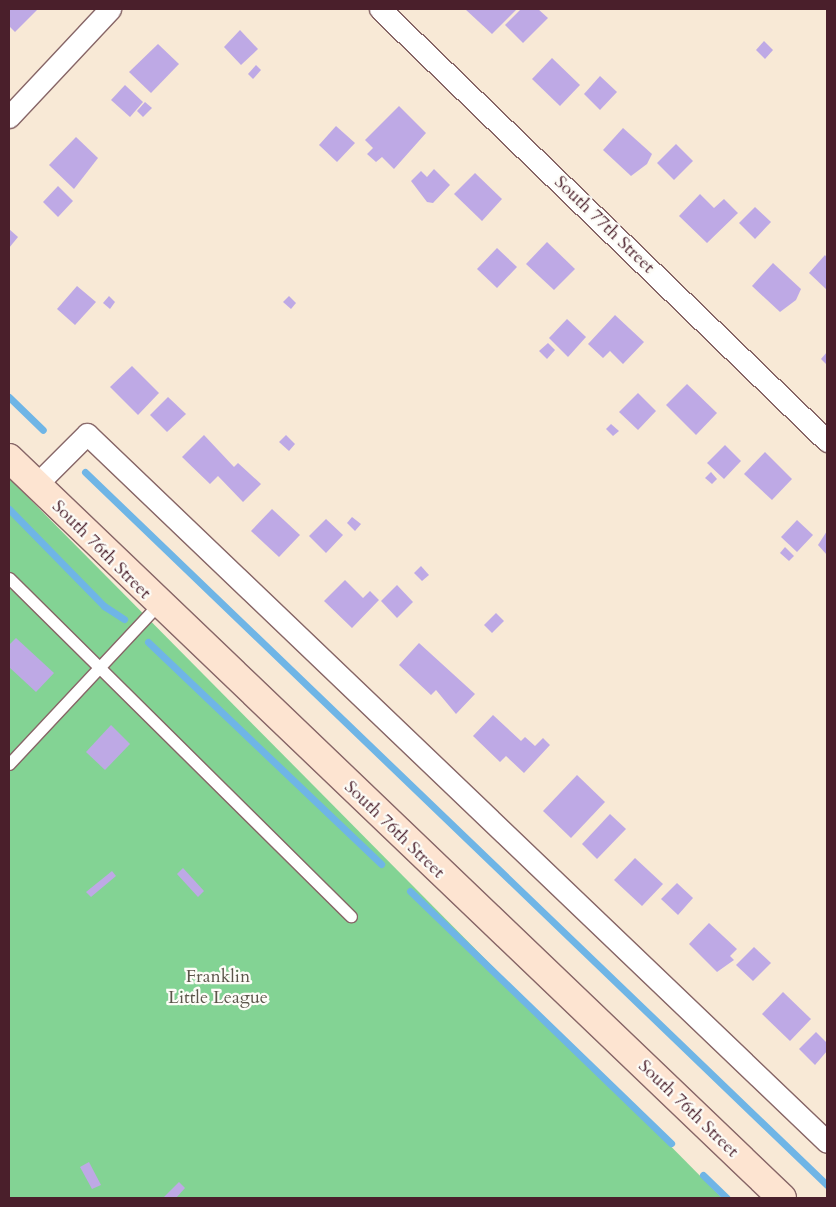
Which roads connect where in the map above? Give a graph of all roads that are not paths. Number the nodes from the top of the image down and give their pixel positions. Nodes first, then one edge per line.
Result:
1 (110, 9) edge
2 (380, 9) edge
3 (9, 116) edge
4 (827, 441) edge
5 (9, 458) edge
6 (36, 485) junction
7 (9, 578) edge
8 (158, 605) junction
9 (100, 667) junction
10 (9, 764) edge
11 (351, 916) dead end
12 (827, 1142) edge
13 (782, 1198) edge

1 - 3 street
2 - 4 street, South 77th Street
5 - 6 main road, South 76th Street
6 - 8 main road, South 76th Street
6 - 12 street
7 - 9 lane
8 - 9 lane
8 - 13 main road, South 76th Street
9 - 10 lane
9 - 11 lane

